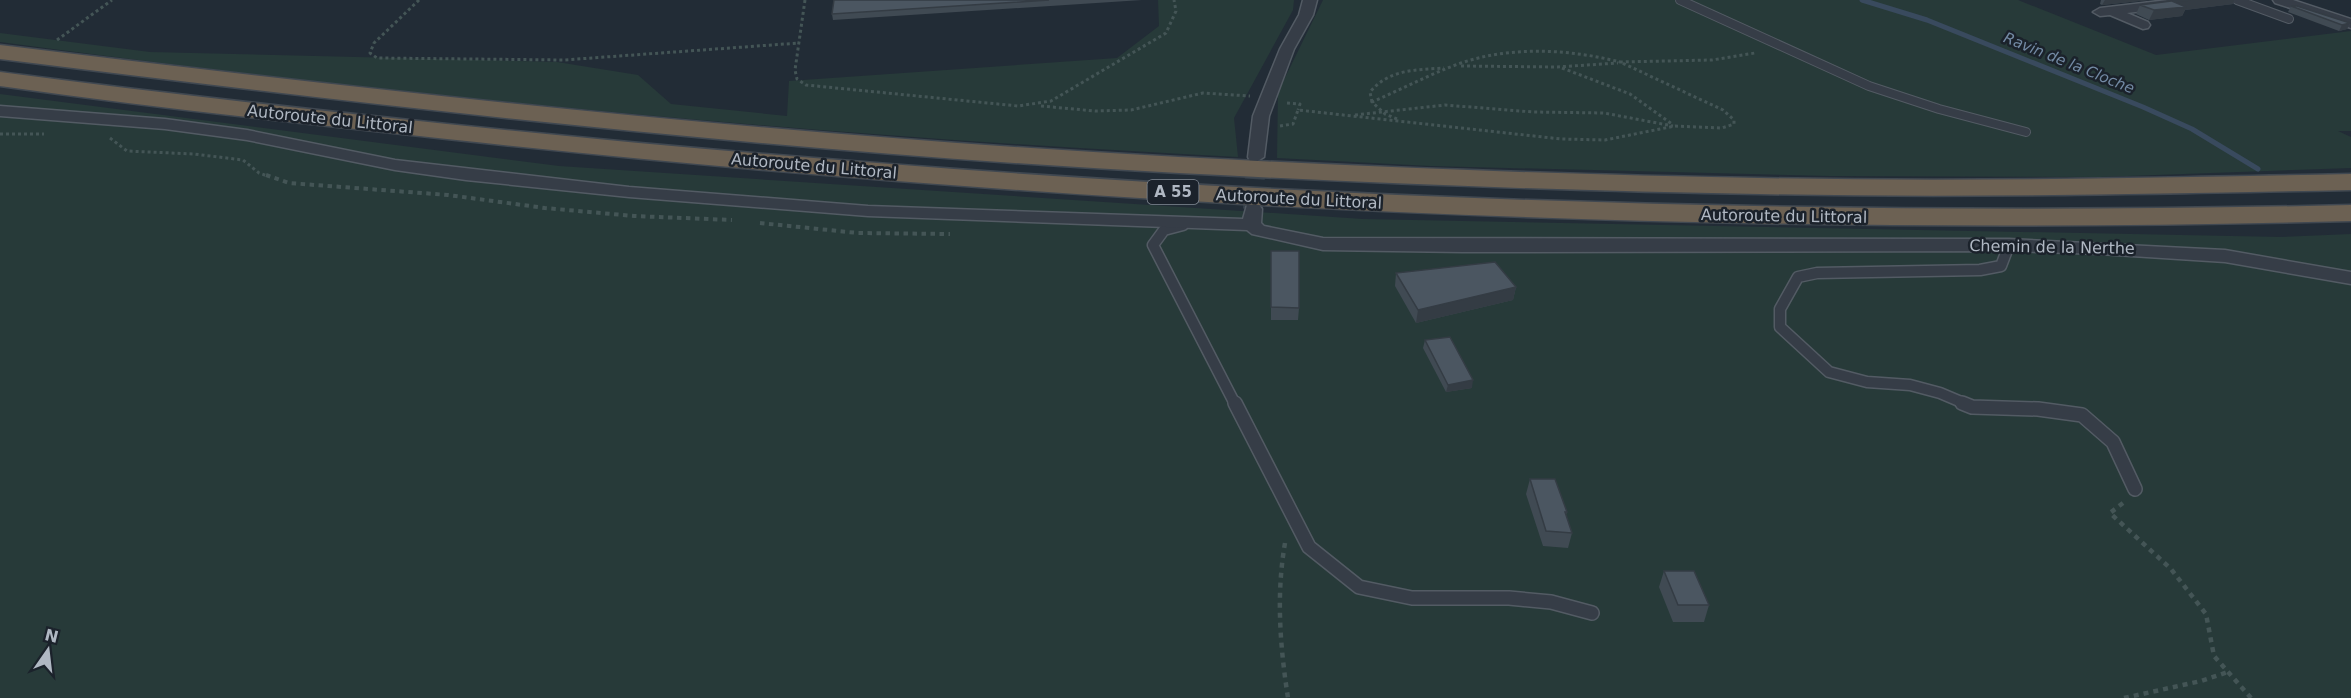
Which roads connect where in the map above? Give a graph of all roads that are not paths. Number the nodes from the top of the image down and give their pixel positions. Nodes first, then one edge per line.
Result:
1 (1310, 0) edge
2 (1680, 0) edge
3 (2202, 0) edge
4 (2237, 0) edge
5 (2280, 0) edge
6 (2109, 8) edge
7 (2289, 18) dead end
8 (2351, 24) edge
9 (2143, 25) dead end
10 (0, 52) edge
11 (0, 80) edge
12 (0, 111) edge
13 (2026, 132) dead end
14 (1256, 157) tunnel mouth
15 (2351, 182) edge
16 (2351, 213) edge
17 (1192, 224) junction
18 (2009, 245) junction
19 (2351, 278) edge
20 (2135, 489) road end
21 (1592, 613) dead end

1 - 14 street
2 - 13 lane
3 - 6 street
4 - 7 lane
5 - 8 street
6 - 9 street
10 - 15 highway, Autoroute du Littoral / A 55
11 - 16 highway, Autoroute du Littoral / A 55
12 - 17 street
17 - 18 street, Chemin de la Nerthe
17 - 21 lane
18 - 19 street, Chemin de la Nerthe
18 - 20 lane

